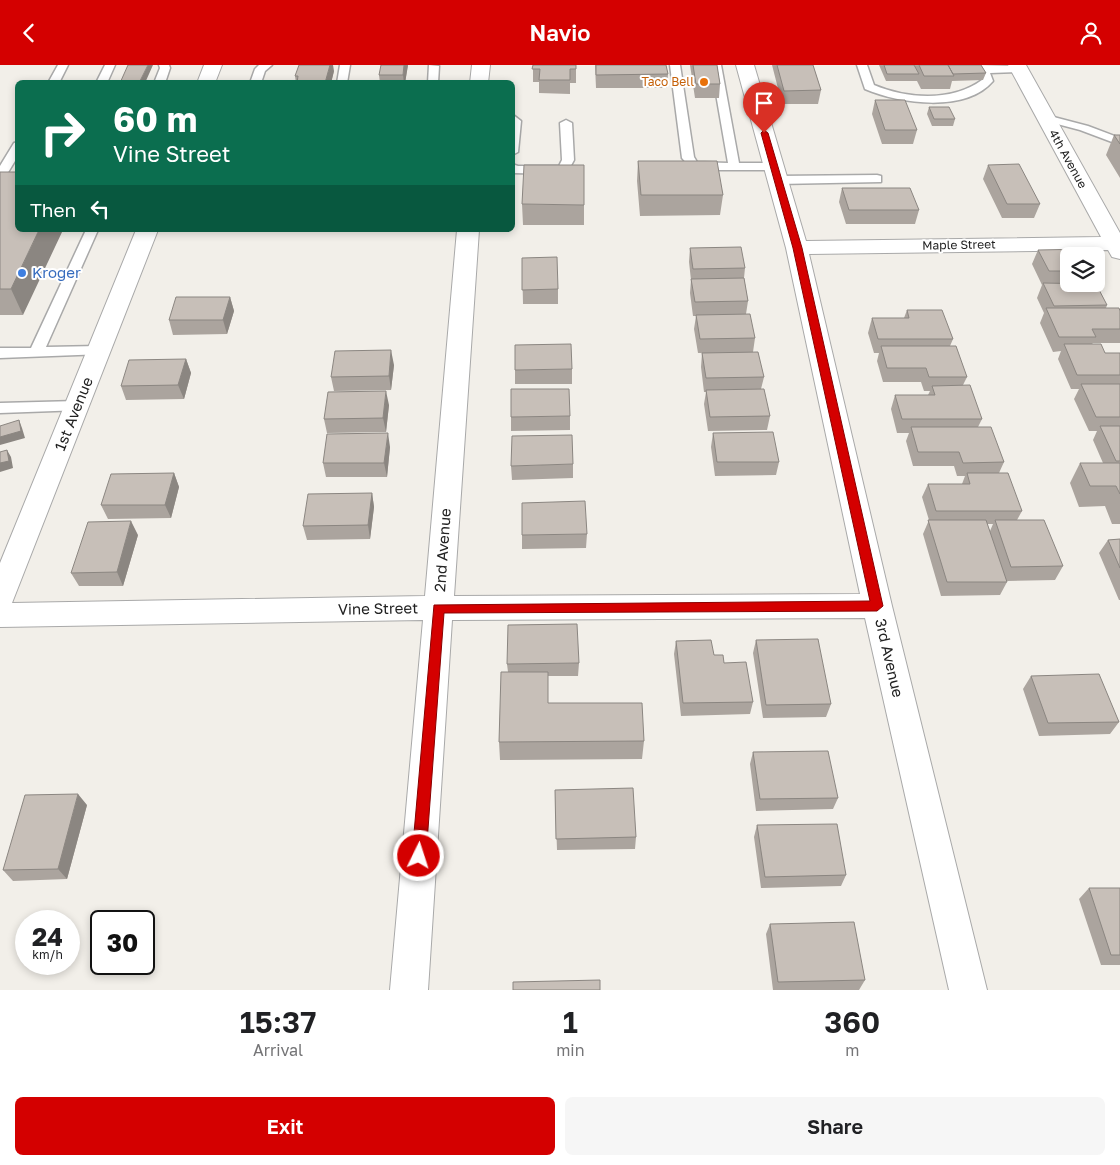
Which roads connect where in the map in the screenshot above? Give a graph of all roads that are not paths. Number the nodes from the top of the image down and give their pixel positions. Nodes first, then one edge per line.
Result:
1 (63, 65) edge
2 (110, 65) edge
3 (164, 65) edge
4 (213, 65) edge
5 (267, 65) edge
6 (345, 65) edge
7 (480, 65) edge
8 (675, 65) edge
9 (716, 65) edge
10 (745, 65) edge
11 (862, 65) edge
12 (434, 66) dead end
13 (982, 67) edge
14 (1018, 67) edge
15 (55, 80) edge
16 (102, 80) edge
17 (159, 80) edge
18 (207, 80) edge
19 (256, 80) edge
20 (342, 80) edge
21 (433, 80) edge
22 (479, 80) edge
23 (1046, 118) junction
24 (566, 123) dead end
25 (1120, 142) edge
26 (15, 150) edge
27 (734, 167) junction
28 (515, 170) edge
29 (776, 173) junction
30 (0, 176) edge
31 (877, 179) dead end
32 (91, 232) edge
33 (146, 232) edge
34 (468, 232) edge
35 (1118, 246) edge
36 (797, 248) junction
37 (37, 351) junction
38 (99, 351) junction
39 (0, 353) edge
40 (77, 407) junction
41 (0, 408) edge
42 (0, 599) edge
43 (877, 606) junction
44 (438, 608) junction
45 (0, 615) edge
46 (409, 990) edge
47 (968, 990) edge

1 - 15 lane
2 - 16 lane
3 - 17 lane
4 - 18 street
5 - 19 lane
6 - 20 lane
7 - 22 street
8 - 27 lane
9 - 27 lane
10 - 29 street, 3rd Avenue
11 - 13 lane
12 - 21 lane
13 - 14 lane
14 - 23 street, 4th Avenue
23 - 25 lane
23 - 35 street, 4th Avenue
24 - 28 lane
26 - 30 lane
27 - 29 lane
29 - 31 lane
29 - 36 street, 3rd Avenue
32 - 37 lane
33 - 38 street, 1st Avenue
34 - 44 street, 2nd Avenue
35 - 36 street, Maple Street
36 - 43 street, 3rd Avenue
37 - 38 lane
37 - 39 lane
38 - 40 street, 1st Avenue
40 - 41 lane
40 - 42 street, 1st Avenue
43 - 44 street, Vine Street
43 - 47 street, 3rd Avenue
44 - 45 street, Vine Street
44 - 46 street, 2nd Avenue

